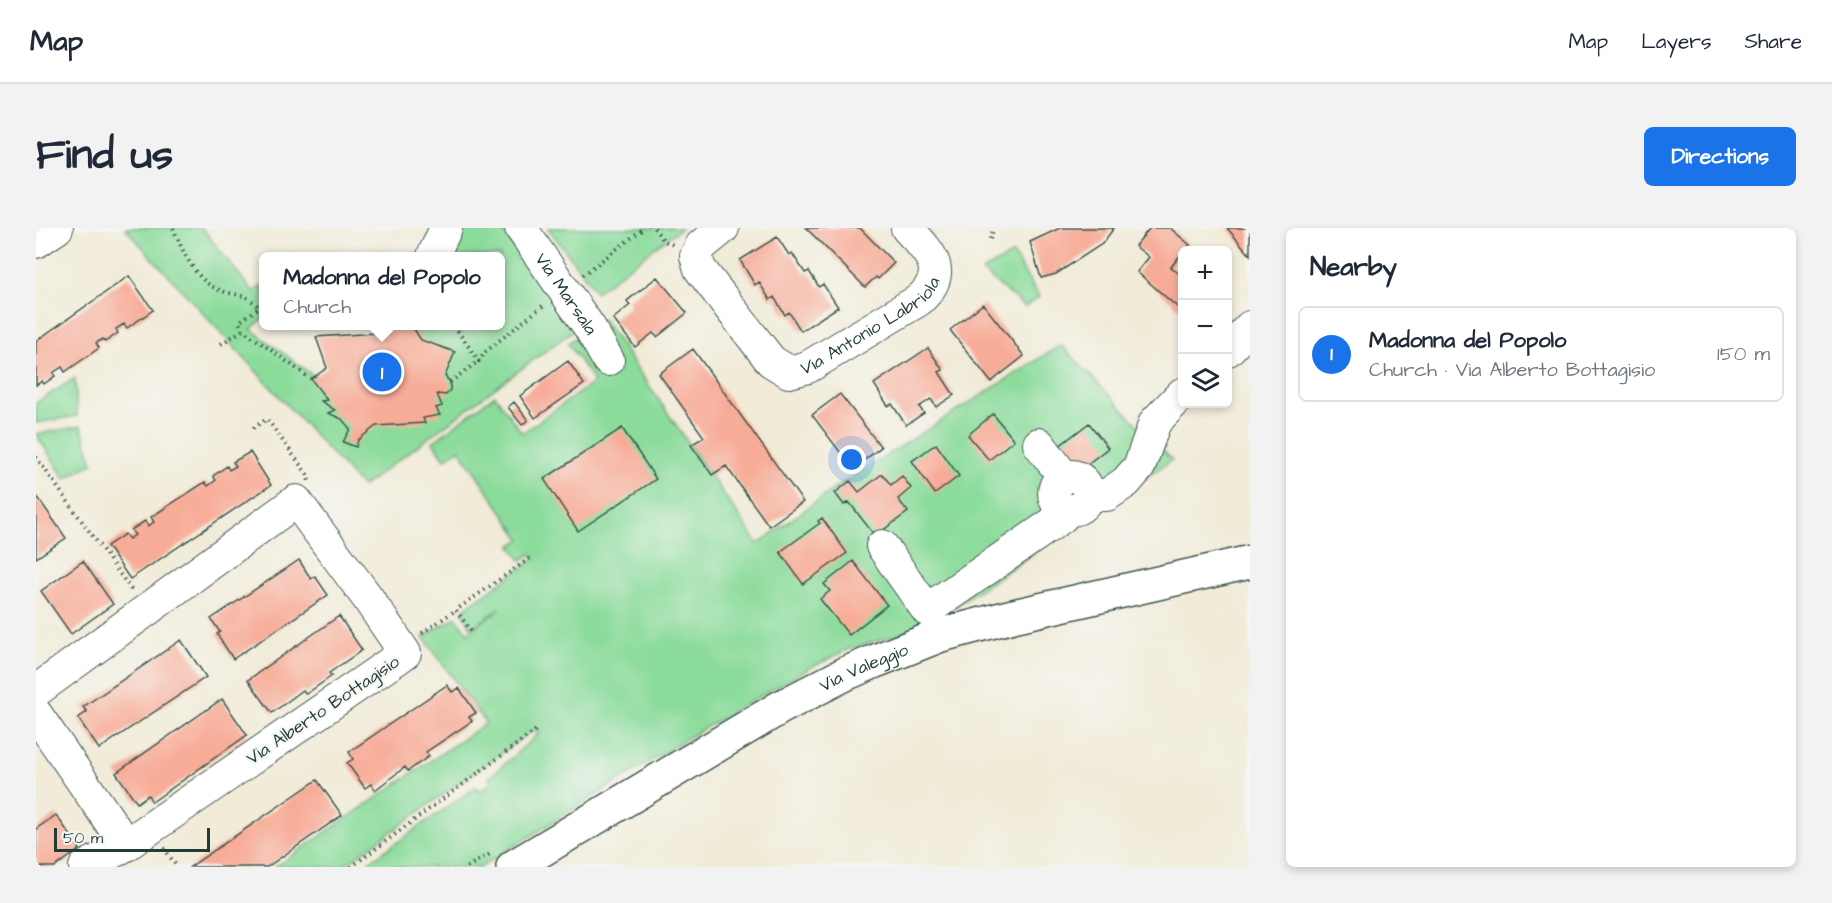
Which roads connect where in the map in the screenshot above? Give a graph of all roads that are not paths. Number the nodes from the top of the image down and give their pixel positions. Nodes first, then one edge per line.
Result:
1 (57, 228) edge
2 (446, 228) edge
3 (521, 228) edge
4 (723, 228) edge
5 (907, 228) edge
6 (36, 242) edge
7 (435, 252) edge
8 (1250, 327) edge
9 (1232, 345) edge
10 (608, 360) dead end
11 (1178, 398) edge
12 (1039, 444) dead end
13 (1073, 494) junction
14 (882, 546) dead end
15 (1250, 562) edge
16 (36, 690) edge
17 (36, 714) edge
18 (126, 845) junction
19 (85, 867) edge
20 (513, 867) edge

1 - 6 street
2 - 7 street
3 - 10 street, Via Marsala
4 - 5 street, Via Antonio Labriola
8 - 9 street
11 - 13 street
12 - 13 street
13 - 14 street
15 - 20 main road, Via Valeggio
16 - 18 street, Via Alberto Bottagisio
17 - 18 street
18 - 19 street, Via Alberto Bottagisio

